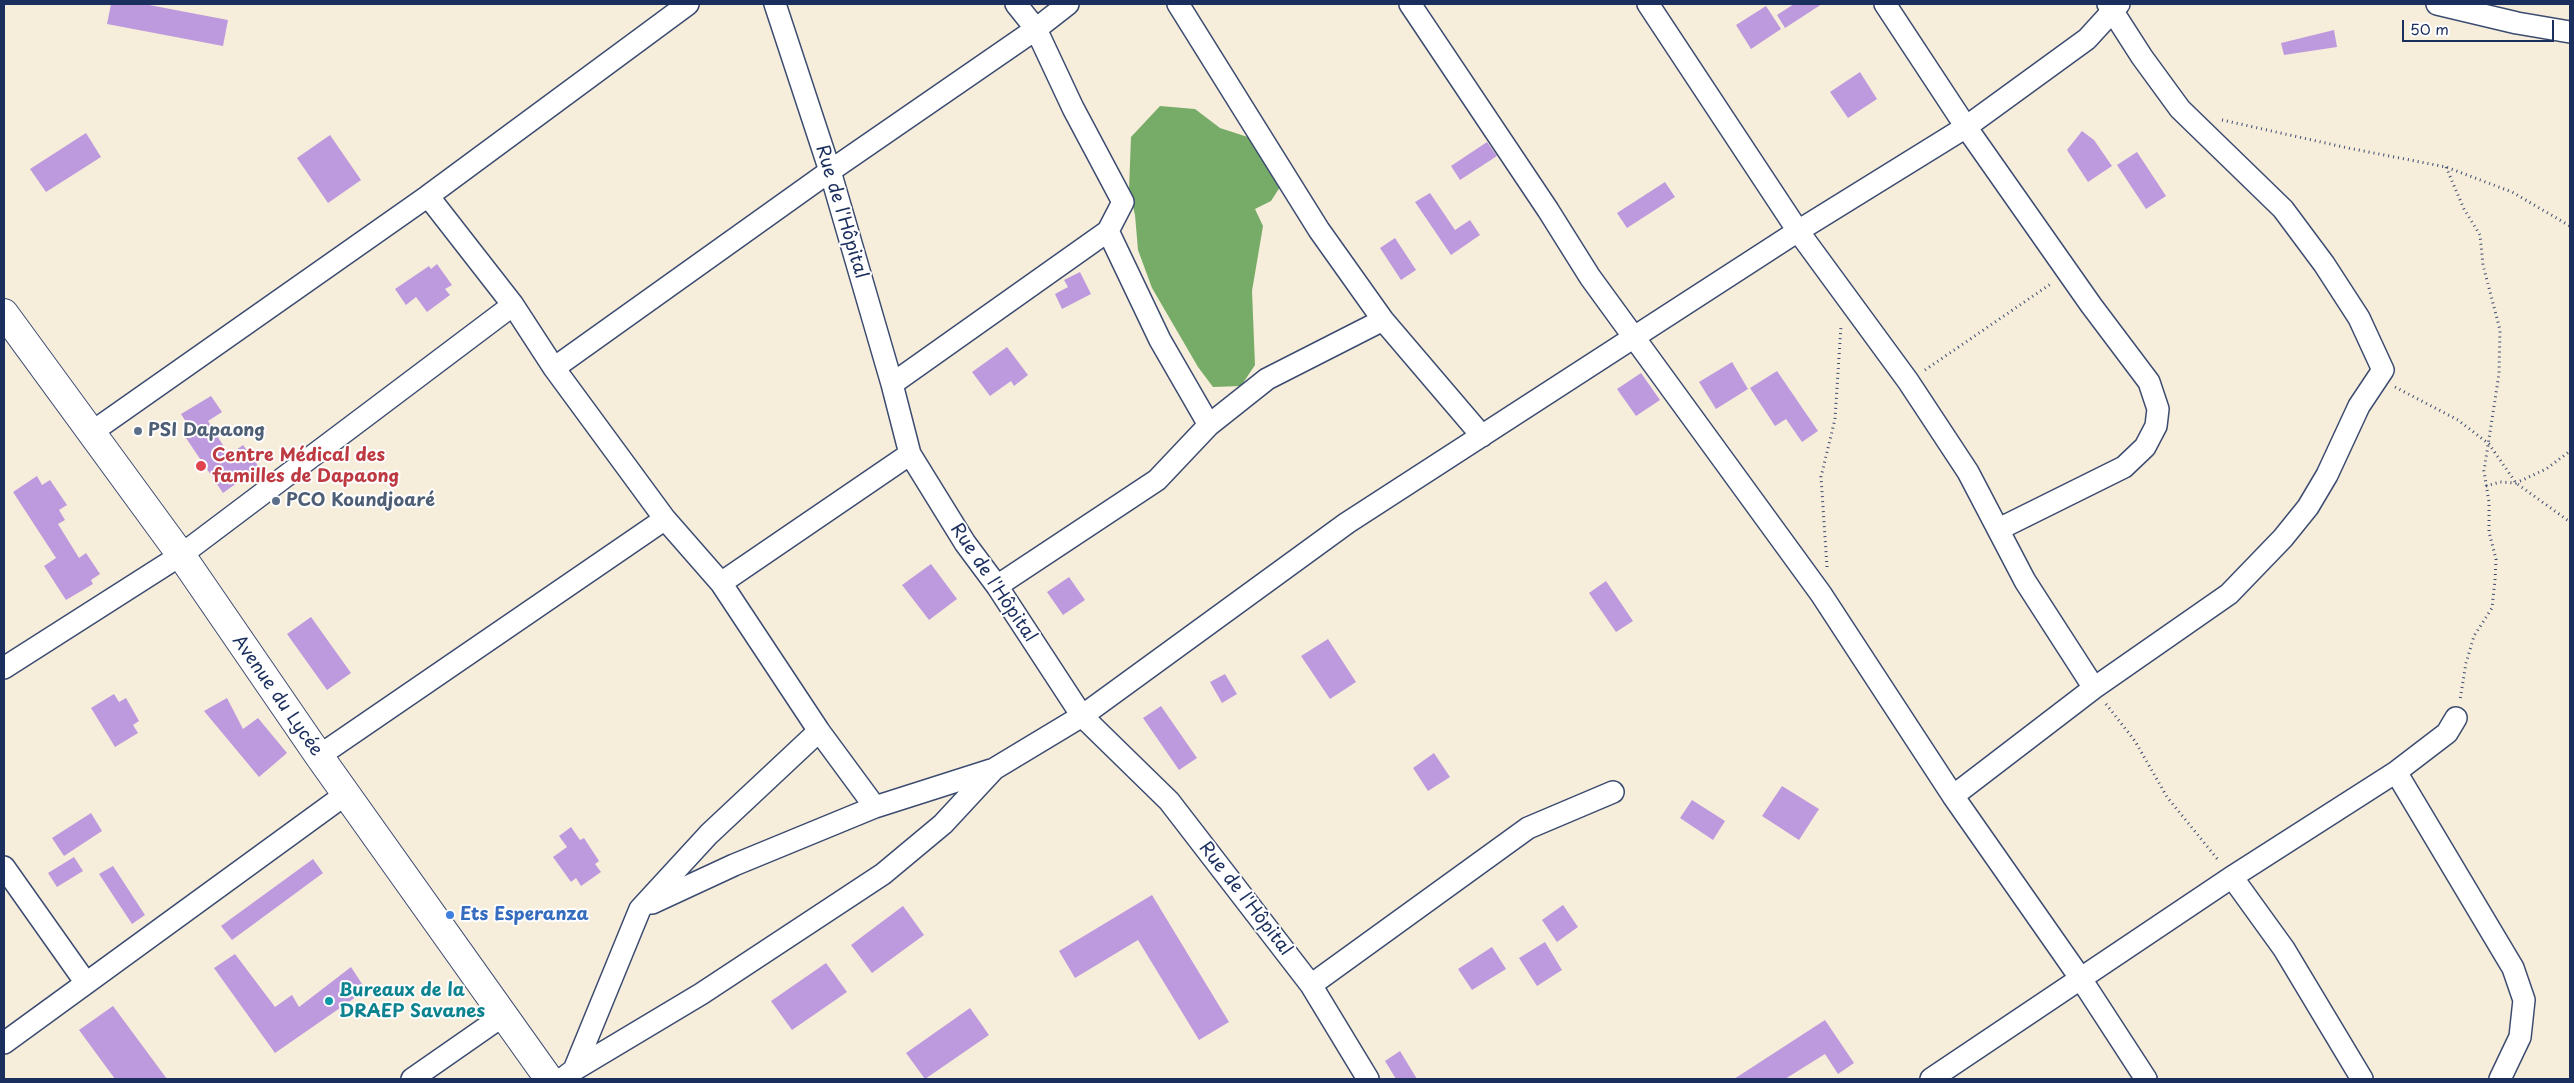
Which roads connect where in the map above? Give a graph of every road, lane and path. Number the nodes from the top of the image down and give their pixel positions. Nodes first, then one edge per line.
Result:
1 (688, 4) edge
2 (775, 4) edge
3 (1016, 4) edge
4 (1068, 4) edge
5 (1178, 4) edge
6 (1410, 4) edge
7 (1648, 4) edge
8 (1885, 4) edge
9 (2437, 4) edge
10 (2114, 7) edge
11 (1036, 29) junction
12 (2570, 32) edge
13 (2216, 118) dead end
14 (1966, 127) junction
15 (2446, 167) junction
16 (830, 170) junction
17 (428, 196) junction
18 (2570, 226) edge
19 (1108, 231) junction
20 (1798, 231) junction
21 (2068, 273) junction
22 (1844, 293) junction
23 (514, 305) junction
24 (4, 313) edge
25 (1383, 320) junction
26 (1633, 339) junction
27 (554, 368) junction
28 (2383, 370) junction
29 (1908, 381) junction
30 (892, 384) junction
31 (1209, 425) junction
32 (92, 432) junction
33 (1482, 436) junction
34 (2489, 444) junction
35 (2570, 451) edge
36 (910, 454) junction
37 (2516, 483) junction
38 (2486, 486) junction
39 (665, 519) junction
40 (2570, 522) edge
41 (1999, 530) junction
42 (181, 555) junction
43 (721, 583) junction
44 (997, 586) junction
45 (1821, 594) junction
46 (4, 668) edge
47 (2094, 688) junction
48 (1082, 716) junction
49 (2456, 718) joint
50 (819, 731) junction
51 (318, 756) junction
52 (994, 769) junction
53 (2396, 772) junction
54 (1613, 792) dead end
55 (346, 794) junction
56 (1952, 796) junction
57 (875, 807) junction
58 (4, 867) edge
59 (2232, 877) junction
60 (640, 909) junction
61 (2081, 979) junction
62 (86, 984) junction
63 (1311, 985) junction
64 (504, 1015) junction
65 (4, 1043) edge
66 (562, 1076) edge
67 (412, 1079) edge
68 (1368, 1079) edge
69 (1930, 1079) edge
70 (2146, 1079) edge
71 (2362, 1079) edge
72 (2500, 1079) edge

1 - 17 street
2 - 16 street, Rue de l'Hôpital
3 - 11 street
4 - 11 street
5 - 25 street
6 - 26 street
7 - 20 street
8 - 14 street
9 - 12 street
10 - 14 street
10 - 28 street
11 - 16 street
11 - 19 street
13 - 15 path
14 - 20 street
14 - 21 street
15 - 18 path
15 - 34 path
16 - 27 street
16 - 30 street, Rue de l'Hôpital
17 - 23 street
17 - 32 street
19 - 30 street
19 - 31 street
20 - 22 street
20 - 26 street
21 - 29 path
21 - 41 street
22 - 29 street
22 - 45 path
23 - 27 street
23 - 42 street
24 - 32 main road, Avenue du Lycée
25 - 31 street
25 - 33 street
26 - 33 street
26 - 45 street
27 - 39 street
28 - 34 path
28 - 47 street
29 - 41 street
30 - 36 street, Rue de l'Hôpital
31 - 44 street
32 - 42 main road, Avenue du Lycée
33 - 48 street
34 - 37 path
34 - 38 path
35 - 37 path
36 - 43 street
36 - 44 street, Rue de l'Hôpital
37 - 38 path
37 - 40 path
38 - 49 path
39 - 43 street
39 - 51 street
41 - 47 street
42 - 46 street
42 - 51 main road, Avenue du Lycée
43 - 50 street
44 - 48 street, Rue de l'Hôpital
45 - 56 street
47 - 56 street
47 - 59 path
48 - 52 street
48 - 63 street, Rue de l'Hôpital
49 - 53 street
50 - 57 street
50 - 60 street
51 - 55 main road, Avenue du Lycée
52 - 57 street
52 - 66 street
53 - 59 street
53 - 72 street
54 - 63 street
55 - 62 street
55 - 64 main road, Avenue du Lycée
56 - 61 street
57 - 60 street
58 - 62 street
59 - 61 street
59 - 71 street
60 - 66 street
61 - 69 street
61 - 70 street
62 - 65 street
63 - 68 street, Rue de l'Hôpital
64 - 66 main road, Avenue du Lycée
64 - 67 street

